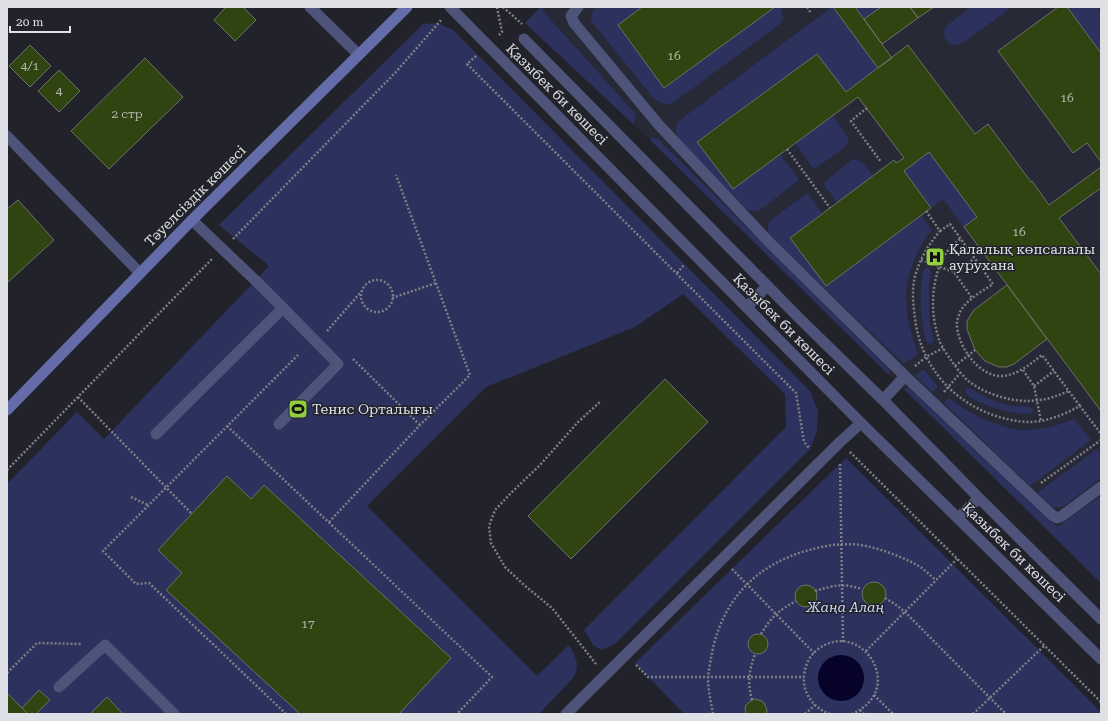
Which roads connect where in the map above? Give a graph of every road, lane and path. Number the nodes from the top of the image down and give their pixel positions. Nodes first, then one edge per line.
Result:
1 (310, 7) edge
2 (407, 7) edge
3 (450, 7) edge
4 (497, 7) edge
5 (578, 7) edge
6 (807, 7) edge
7 (811, 13) dead end
8 (524, 40) dead end
9 (488, 46) junction
10 (359, 55) junction
11 (867, 108) dead end
12 (7, 136) edge
13 (787, 149) dead end
14 (881, 162) dead end
15 (396, 175) dead end
16 (830, 208) dead end
17 (926, 211) dead end
18 (192, 220) junction
19 (940, 231) junction
20 (960, 239) junction
21 (974, 259) junction
22 (921, 260) junction
23 (939, 266) junction
24 (954, 272) junction
25 (140, 273) junction
26 (436, 283) junction
27 (767, 286) junction
28 (361, 292) junction
29 (392, 298) junction
30 (972, 298) junction
31 (747, 307) junction
32 (282, 308) junction
33 (326, 332) dead end
34 (943, 348) junction
35 (975, 350) dead end
36 (298, 355) dead end
37 (968, 356) junction
38 (926, 357) junction
39 (955, 366) junction
40 (1023, 370) junction
41 (1054, 371) junction
42 (961, 372) junction
43 (907, 373) junction
44 (1034, 386) junction
45 (949, 387) junction
46 (1069, 391) junction
47 (78, 396) dead end
48 (883, 400) junction
49 (601, 401) dead end
50 (1037, 401) junction
51 (1080, 406) junction
52 (7, 410) edge
53 (1041, 421) junction
54 (861, 423) junction
55 (279, 424) dead end
56 (227, 426) junction
57 (156, 434) dead end
58 (1101, 434) edge
59 (1101, 440) edge
60 (840, 442) junction
61 (820, 461) junction
62 (1039, 484) dead end
63 (1101, 486) edge
64 (166, 487) junction
65 (131, 497) dead end
66 (979, 498) junction
67 (148, 506) junction
68 (192, 514) dead end
69 (958, 518) junction
70 (329, 522) junction
71 (841, 544) junction
72 (722, 559) junction
73 (957, 559) junction
74 (936, 580) junction
75 (747, 584) junction
76 (842, 585) junction
77 (862, 589) dead end
78 (815, 591) dead end
79 (885, 598) dead end
80 (796, 601) dead end
81 (905, 612) junction
82 (776, 614) junction
83 (1101, 619) edge
84 (762, 634) dead end
85 (843, 642) junction
86 (104, 645) junction
87 (1044, 646) junction
88 (866, 651) junction
89 (814, 653) junction
90 (754, 654) dead end
91 (1101, 658) edge
92 (634, 663) dead end
93 (7, 673) edge
94 (605, 675) junction
95 (708, 677) junction
96 (748, 677) junction
97 (804, 677) junction
98 (59, 688) dead end
99 (874, 695) junction
100 (990, 698) junction
101 (752, 700) dead end
102 (1101, 702) edge
103 (814, 705) junction
104 (860, 710) junction
105 (174, 714) edge
106 (286, 714) edge
107 (457, 714) edge
108 (566, 714) edge
109 (713, 714) edge
110 (806, 714) edge
111 (830, 714) edge
112 (852, 714) edge
113 (864, 714) edge
114 (893, 714) edge
115 (973, 714) edge
116 (1006, 714) edge

1 - 10 street
2 - 10 main road, Тәуелсіздік көшесі
3 - 9 street, Қазыбек би көшесі
4 - 9 path
5 - 43 street
6 - 7 path
8 - 27 street
9 - 31 street, Қазыбек би көшесі
9 - 61 path
10 - 18 main road, Тәуелсіздік көшесі
11 - 14 path
12 - 25 street
13 - 16 path
15 - 26 path
17 - 19 path
18 - 25 main road, Тәуелсіздік көшесі
18 - 32 street
19 - 20 path
19 - 22 path
20 - 21 path
20 - 23 path
21 - 24 path
21 - 30 path
22 - 23 path
22 - 38 path
23 - 24 path
23 - 34 path
24 - 30 path
25 - 52 main road, Тәуелсіздік көшесі
26 - 29 path
26 - 70 path
27 - 31 street
27 - 48 street
28 - 29 path
28 - 29 path
28 - 33 path
30 - 37 path
31 - 54 street, Қазыбек би көшесі
32 - 55 street
32 - 57 street
34 - 38 path
34 - 39 path
35 - 37 path
36 - 56 path
37 - 39 path
37 - 40 path
38 - 43 path
38 - 45 path
39 - 42 path
40 - 41 path
40 - 44 path
41 - 44 path
41 - 46 path
42 - 45 path
42 - 50 path
43 - 48 street
43 - 63 street
44 - 50 path
45 - 53 path
46 - 50 path
46 - 51 path
47 - 64 path
48 - 66 street
49 - 94 path
50 - 53 path
51 - 53 path
51 - 58 path
54 - 60 street
54 - 69 street, Қазыбек би көшесі
56 - 64 path
56 - 70 path
59 - 62 path
60 - 61 street
60 - 71 path
60 - 73 path
61 - 72 street
64 - 67 path
64 - 68 path
65 - 67 path
66 - 69 street
66 - 83 street
67 - 106 path
69 - 91 street, Қазыбек би көшесі
70 - 107 path
71 - 74 path
71 - 75 path
71 - 76 path
72 - 75 path
72 - 94 street
73 - 74 path
73 - 87 path
74 - 81 path
75 - 82 path
75 - 95 path
76 - 77 path
76 - 78 path
76 - 85 path
79 - 81 path
80 - 82 path
81 - 88 path
81 - 100 path
82 - 84 path
82 - 89 path
85 - 88 path
85 - 89 path
86 - 93 path
86 - 98 street
86 - 105 street
87 - 100 path
87 - 102 path
88 - 99 path
89 - 97 path
90 - 96 path
92 - 95 path
94 - 108 street
95 - 96 path
95 - 109 path
96 - 97 path
96 - 101 path
97 - 103 path
99 - 104 path
99 - 114 path
100 - 115 path
100 - 116 path
103 - 110 path
103 - 111 path
104 - 112 path
104 - 113 path

